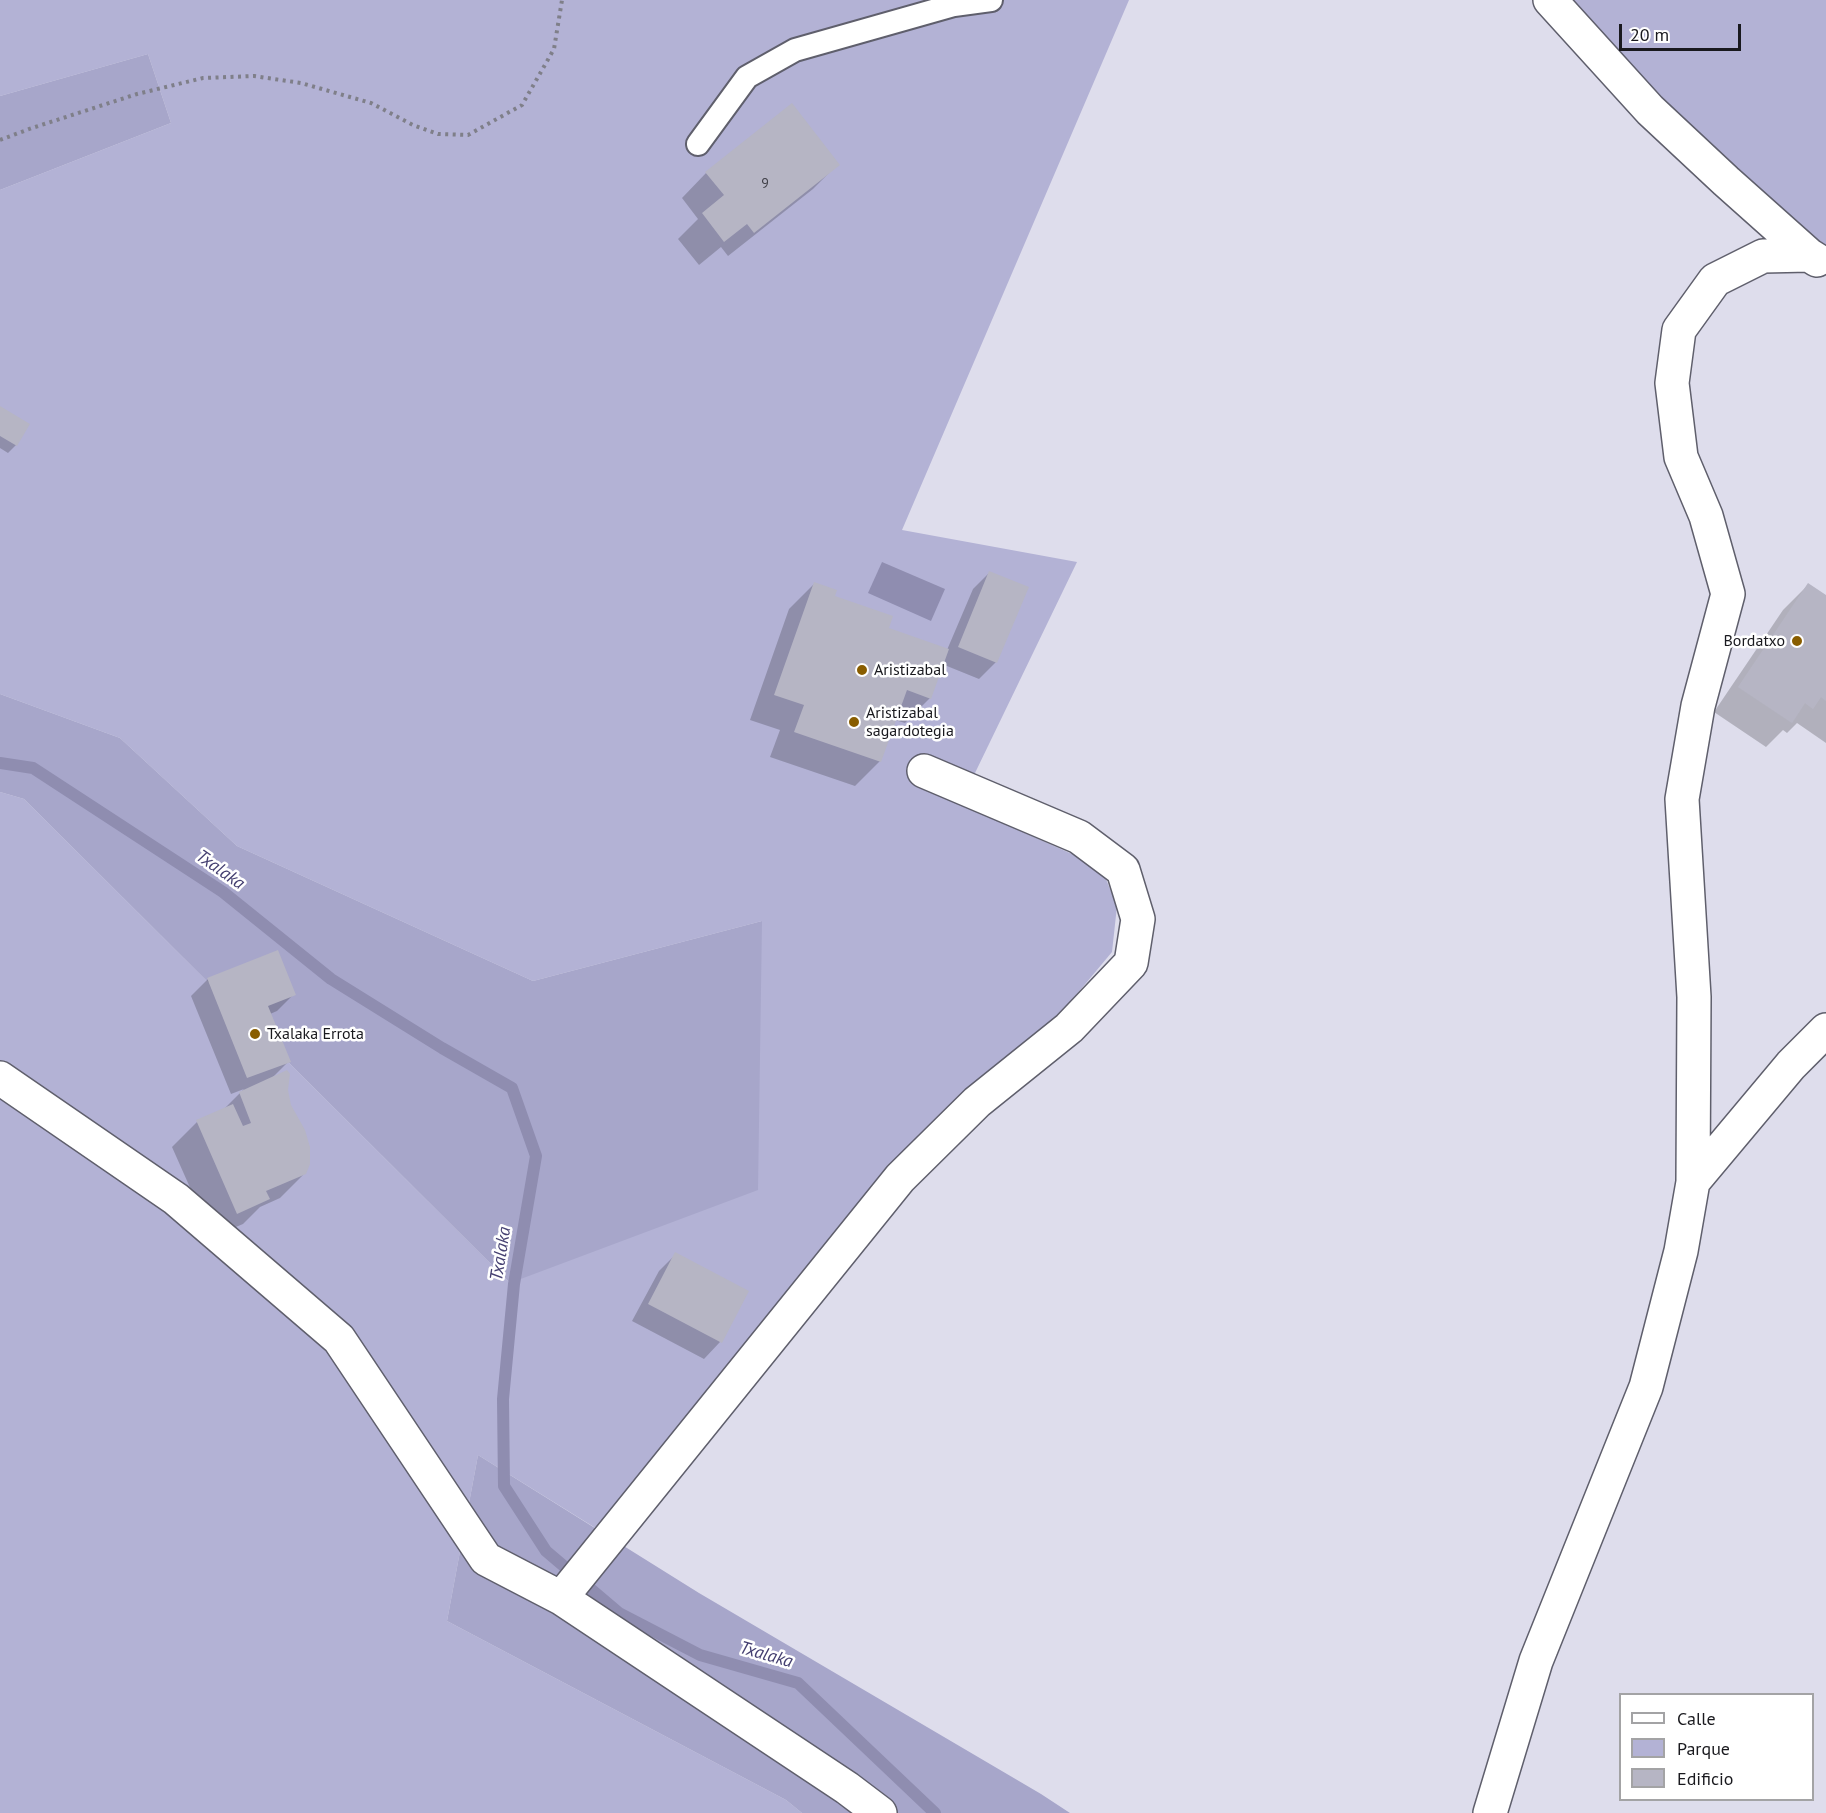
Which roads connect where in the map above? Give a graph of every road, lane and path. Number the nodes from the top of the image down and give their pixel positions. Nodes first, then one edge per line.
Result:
1 (562, 0) edge
2 (991, 0) edge
3 (1550, 0) edge
4 (0, 140) edge
5 (698, 144) dead end
6 (1817, 260) edge
7 (924, 771) dead end
8 (1826, 1030) edge
9 (0, 1078) edge
10 (1693, 1182) junction
11 (565, 1592) junction
12 (880, 1813) edge
13 (1490, 1813) edge

1 - 4 path
2 - 5 lane
3 - 6 street
6 - 10 street
7 - 11 street
8 - 10 street
9 - 11 street
10 - 13 street
11 - 12 street

